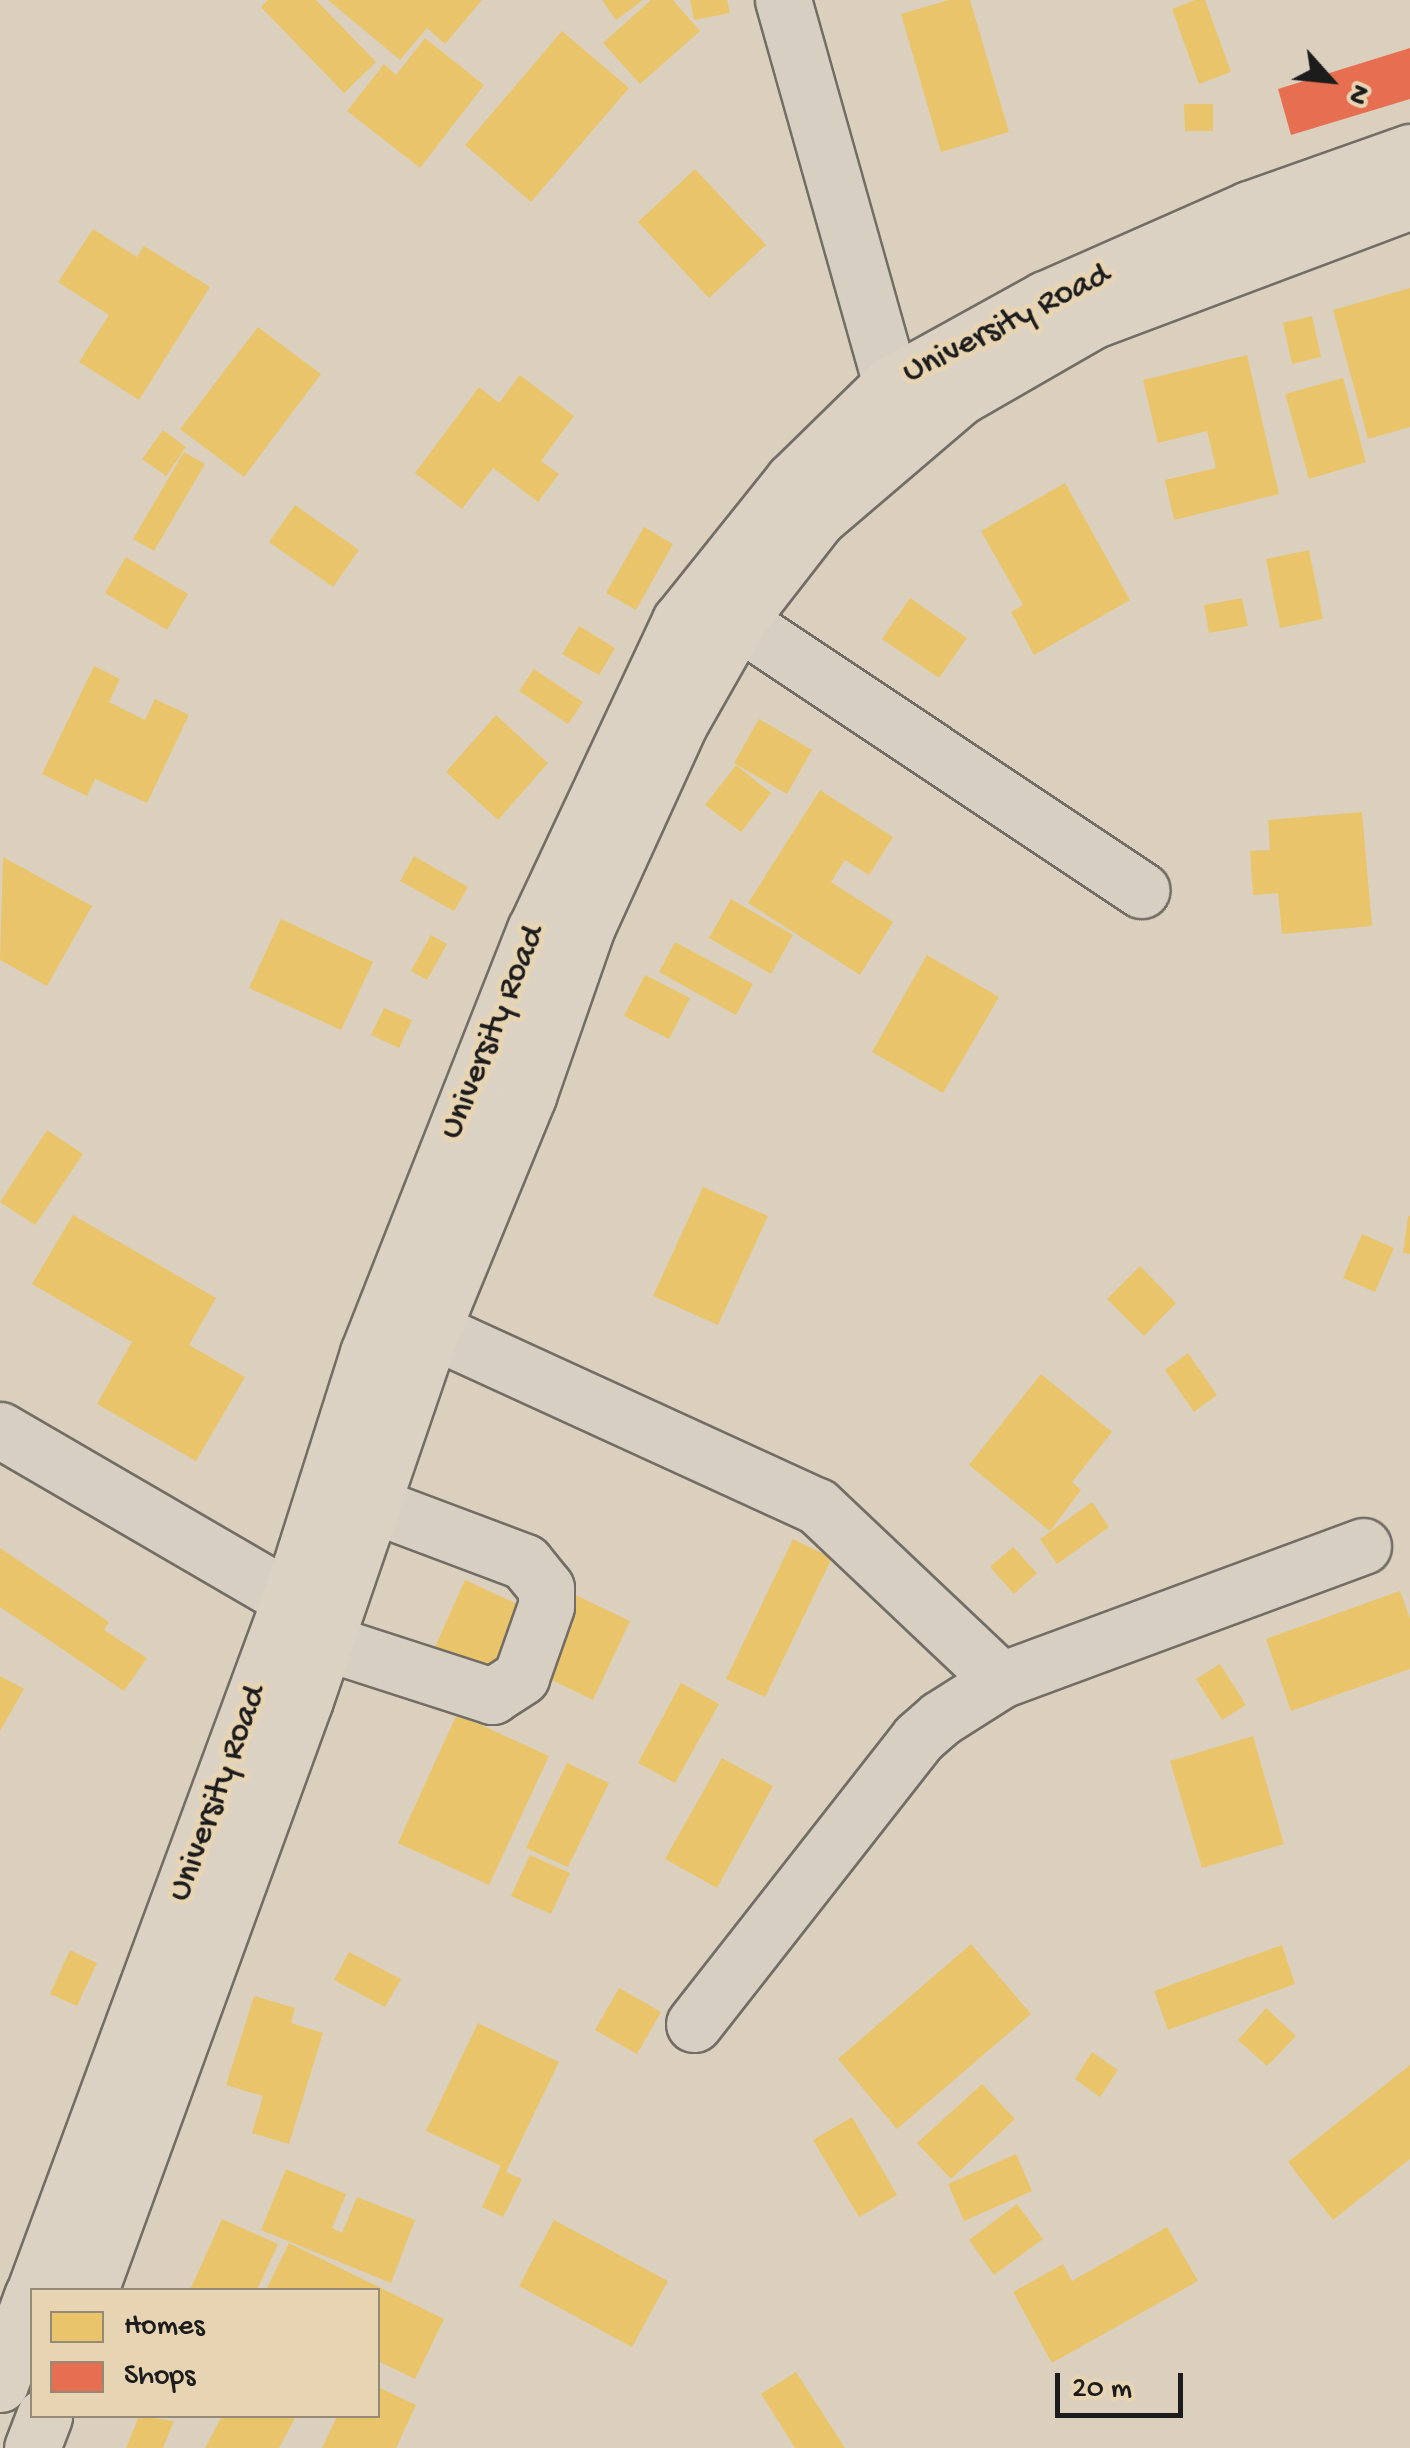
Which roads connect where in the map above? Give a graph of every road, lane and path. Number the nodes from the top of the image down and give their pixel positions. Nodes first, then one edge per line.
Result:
1 (783, 0) edge
2 (1410, 152) edge
3 (1410, 201) edge
4 (891, 384) junction
5 (738, 621) junction
6 (1142, 890) dead end
7 (432, 1330) junction
8 (0, 1430) edge
9 (374, 1505) junction
10 (1363, 1546) dead end
11 (299, 1623) junction
12 (1001, 1680) junction
13 (694, 2024) dead end
14 (36, 2288) edge
15 (91, 2288) edge
16 (30, 2304) edge
17 (0, 2384) edge
18 (43, 2418) edge
19 (32, 2448) edge

1 - 4 street
2 - 4 main road, University Road
3 - 5 main road, University Road
4 - 11 main road, University Road
5 - 6 street
5 - 7 main road, University Road
7 - 9 main road, University Road
7 - 12 street
8 - 11 street
9 - 11 main road, University Road
9 - 11 street
10 - 12 street
11 - 14 main road, University Road
11 - 15 main road, University Road
12 - 13 street
16 - 17 main road, University Road
18 - 19 main road

